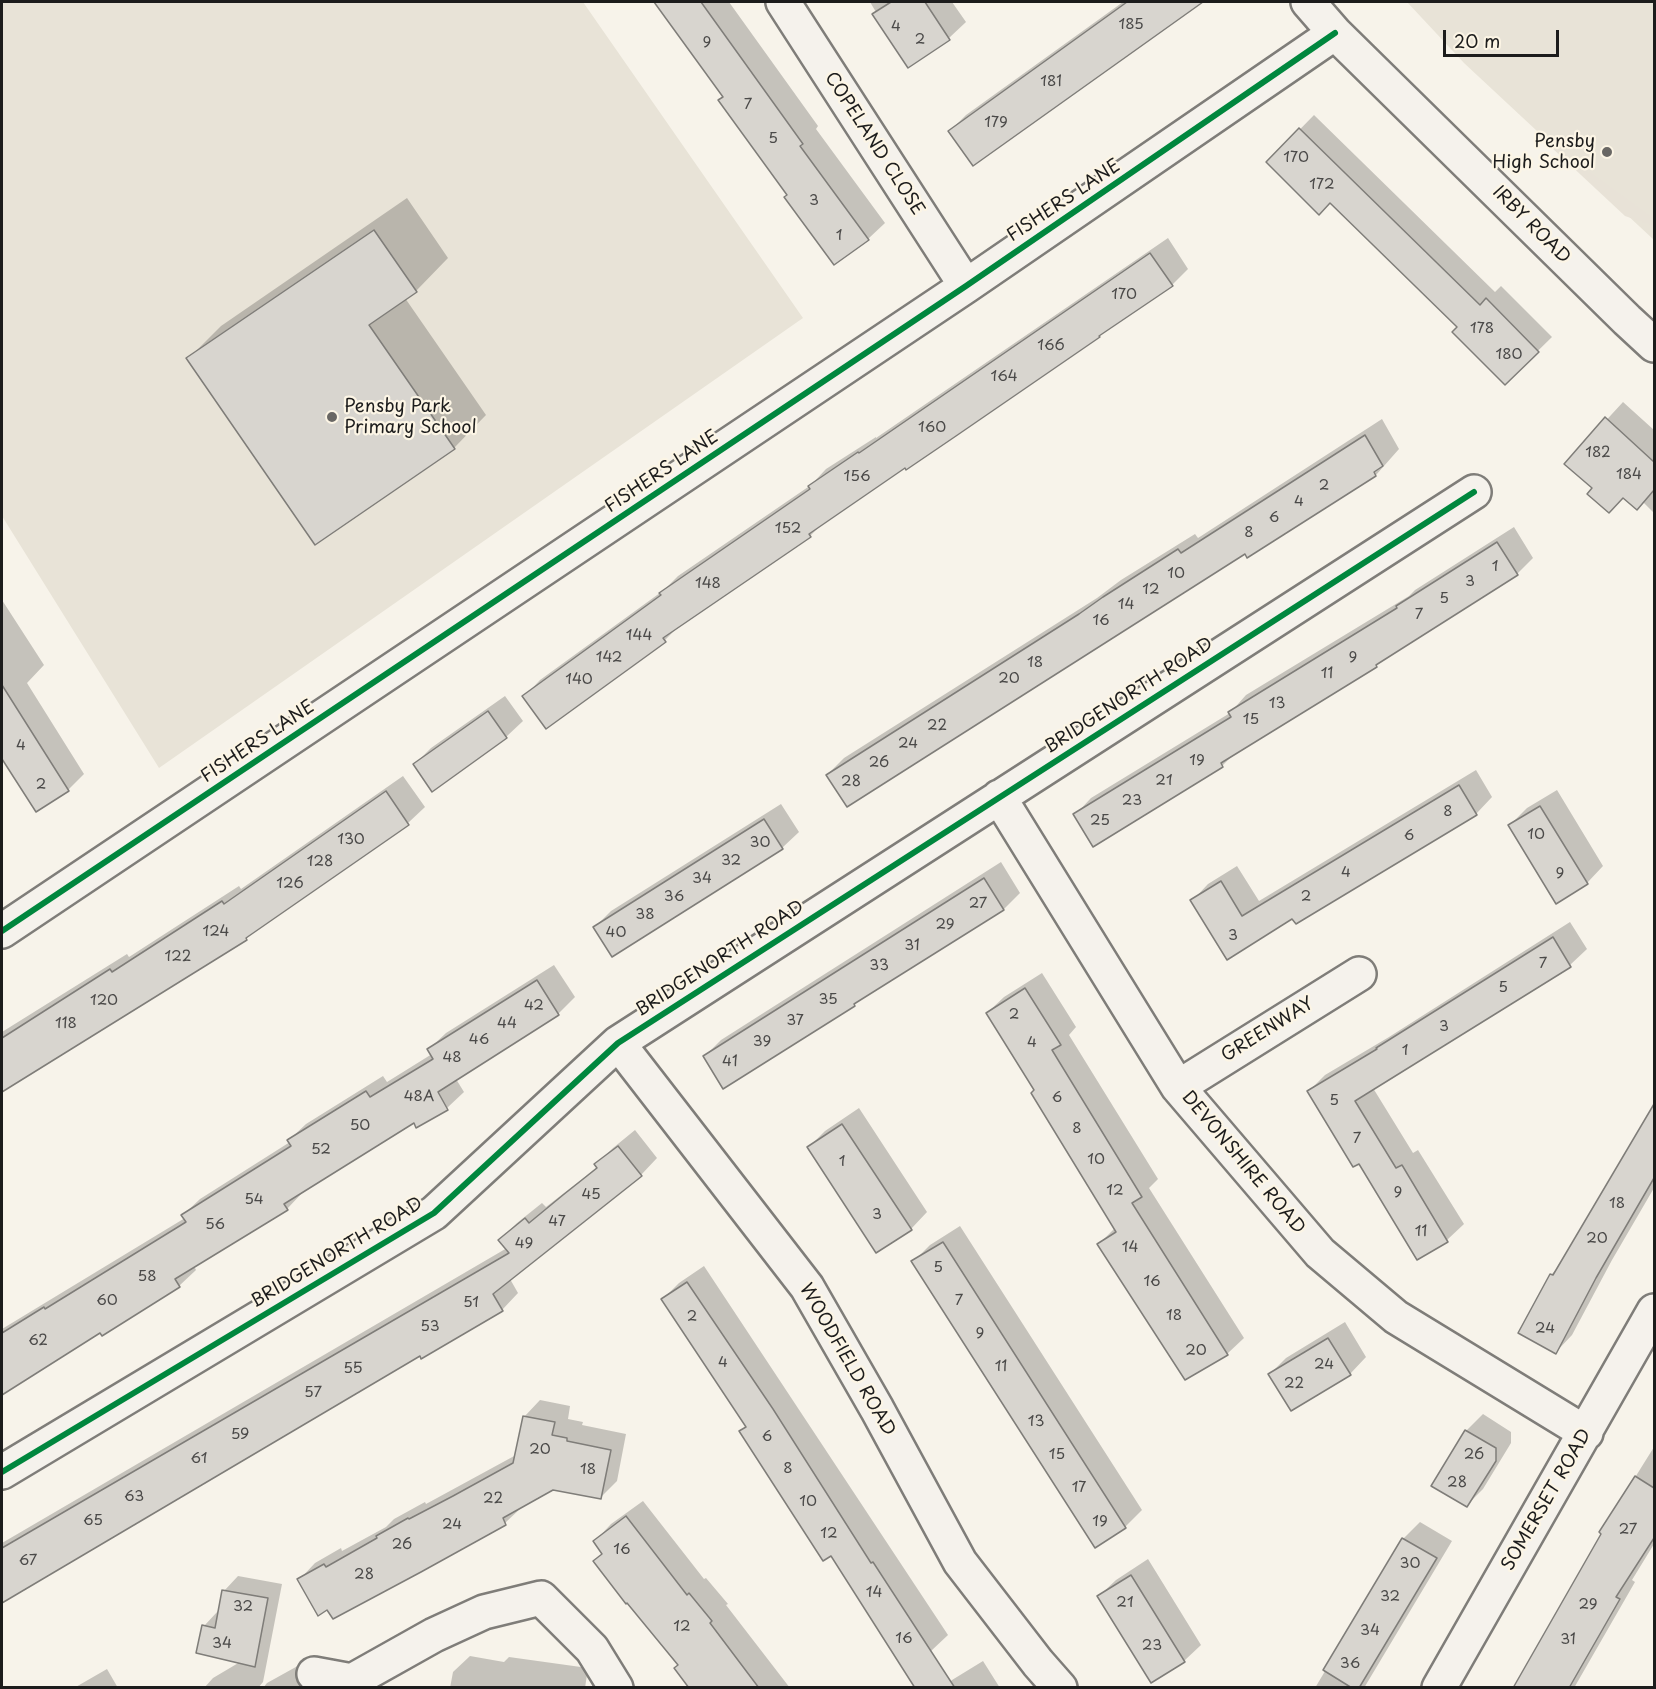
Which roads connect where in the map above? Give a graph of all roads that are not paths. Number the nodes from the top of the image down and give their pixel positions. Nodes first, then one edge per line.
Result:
1 (783, 2) edge
2 (1308, 2) edge
3 (1335, 33) junction
4 (966, 286) junction
5 (1654, 345) edge
6 (1474, 492) dead end
7 (999, 797) junction
8 (4, 925) edge
9 (1359, 974) dead end
10 (618, 1043) junction
11 (1178, 1087) junction
12 (1654, 1311) edge
13 (1586, 1433) junction
14 (2, 1473) edge
15 (314, 1674) dead end
16 (353, 1684) edge
17 (616, 1688) edge
18 (1060, 1688) edge
19 (1439, 1688) edge

1 - 4 street, COPELAND CLOSE
2 - 3 street, IRBY ROAD
3 - 4 street, FISHERS LANE
3 - 5 street, IRBY ROAD
4 - 8 street, FISHERS LANE
6 - 7 street, BRIDGENORTH ROAD
7 - 10 street, BRIDGENORTH ROAD
7 - 11 street, DEVONSHIRE ROAD
9 - 11 street, GREENWAY
10 - 14 street, BRIDGENORTH ROAD
10 - 18 street, WOODFIELD ROAD
11 - 13 street, DEVONSHIRE ROAD
12 - 13 street, SOMERSET ROAD
13 - 19 street, SOMERSET ROAD
15 - 16 street
16 - 17 street

